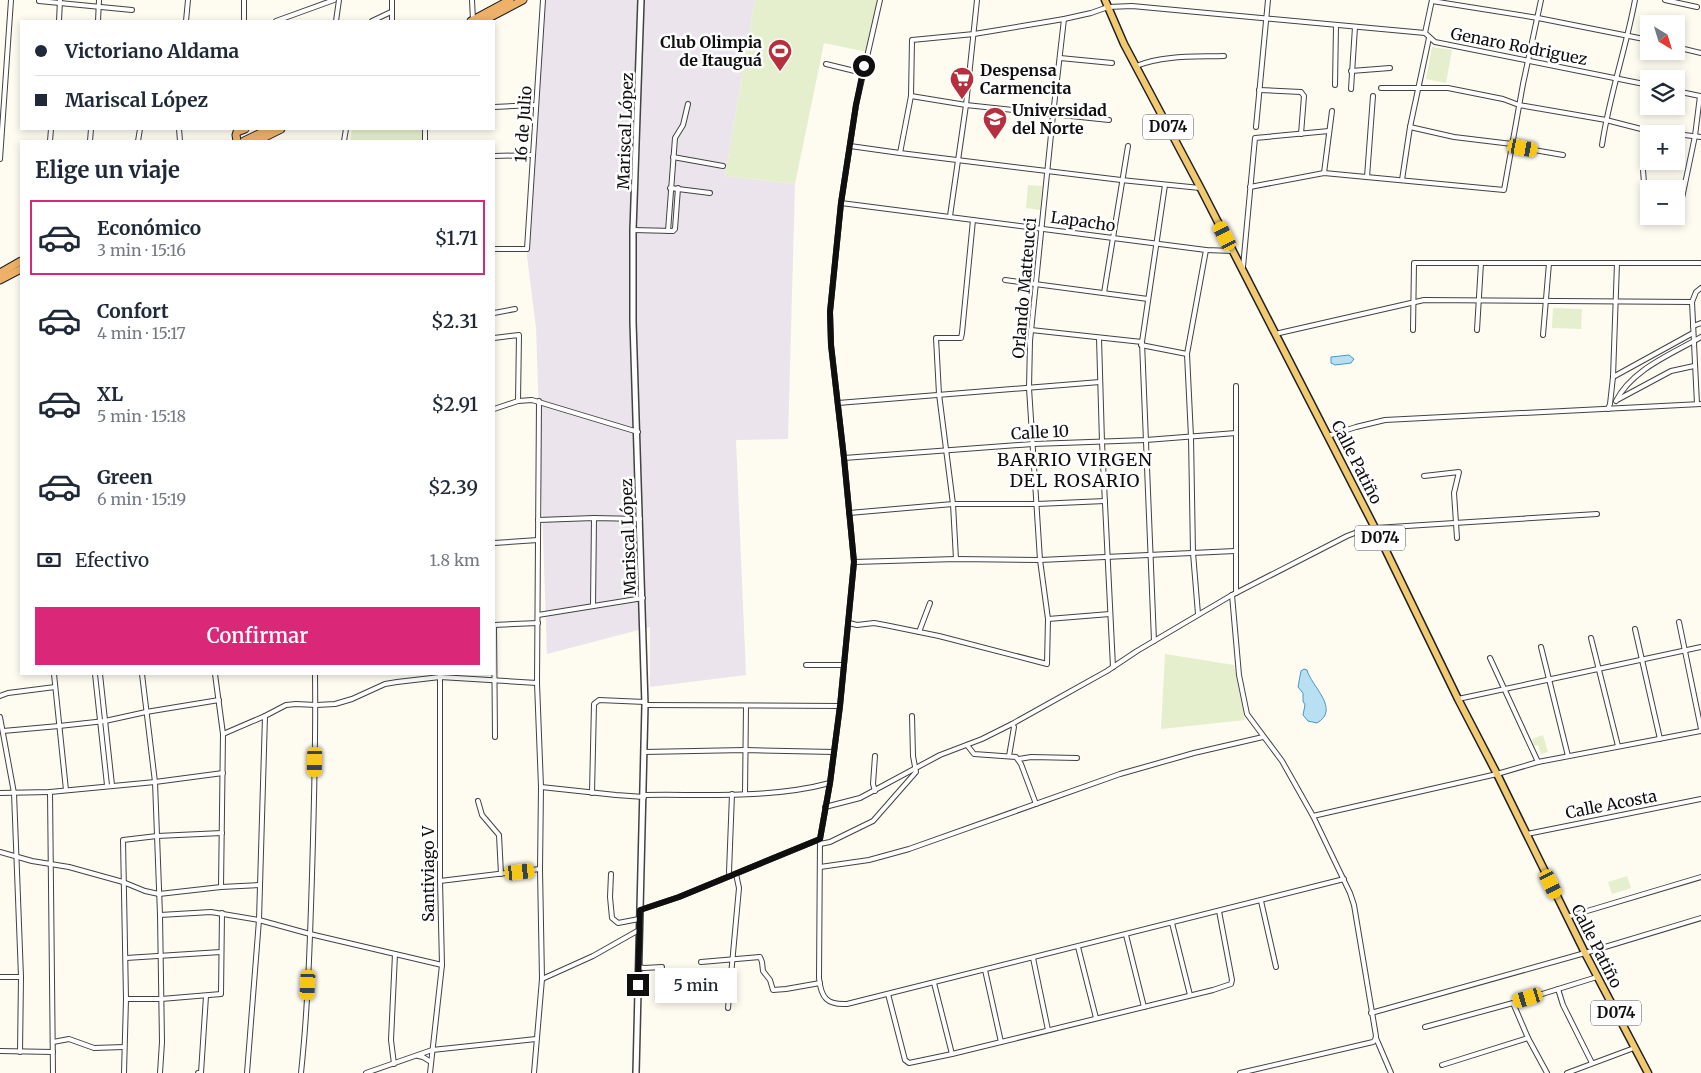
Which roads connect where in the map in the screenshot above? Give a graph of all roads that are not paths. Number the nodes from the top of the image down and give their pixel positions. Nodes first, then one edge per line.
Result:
1 (11, 0) edge
2 (99, 0) edge
3 (188, 0) edge
4 (244, 0) edge
5 (334, 0) edge
6 (338, 0) edge
7 (392, 0) edge
8 (472, 0) edge
9 (510, 0) edge
10 (523, 0) edge
11 (543, 0) edge
12 (641, 0) edge
13 (880, 0) edge
14 (977, 0) edge
15 (1131, 0) edge
16 (1268, 0) edge
17 (1432, 0) edge
18 (1541, 0) edge
19 (1635, 0) edge
20 (1665, 0) edge
21 (39, 1) edge
22 (60, 1) edge
23 (1106, 3) edge
24 (98, 6) junction
25 (1132, 6) junction
26 (1697, 7) dead end
27 (132, 10) dead end
28 (391, 12) junction
29 (1266, 18) junction
30 (1538, 18) junction
31 (1064, 19) junction
32 (59, 20) edge
33 (98, 20) edge
34 (186, 20) edge
35 (244, 20) edge
36 (279, 20) edge
37 (336, 20) edge
38 (374, 20) edge
39 (392, 20) edge
40 (472, 20) edge
41 (474, 20) edge
42 (485, 20) edge
43 (1336, 26) junction
44 (1355, 27) junction
45 (1424, 33) junction
46 (974, 34) junction
47 (1628, 35) junction
48 (1429, 38) junction
49 (1640, 38) edge
50 (1685, 49) edge
51 (1701, 53) edge
52 (1224, 56) dead end
53 (1060, 58) junction
54 (1529, 61) junction
55 (1112, 63) dead end
56 (826, 64) dead end
57 (1136, 66) junction
58 (1390, 68) dead end
59 (1351, 71) junction
60 (863, 73) junction
61 (1617, 78) junction
62 (1640, 83) edge
63 (1336, 85) dead end
64 (1419, 87) junction
65 (1350, 88) dead end
66 (1381, 88) dead end
67 (1259, 90) junction
68 (1685, 93) edge
69 (911, 96) junction
70 (1373, 96) dead end
71 (1700, 96) edge
72 (688, 104) dead end
73 (536, 105) junction
74 (966, 105) junction
75 (1519, 106) junction
76 (495, 107) edge
77 (1332, 111) dead end
78 (1053, 115) junction
79 (1108, 120) dead end
80 (1606, 120) junction
81 (1256, 127) dead end
82 (1410, 127) junction
83 (1640, 129) edge
84 (242, 130) edge
85 (267, 130) edge
86 (279, 130) edge
87 (1329, 131) junction
88 (1301, 134) junction
89 (1685, 135) edge
90 (1695, 136) junction
91 (1701, 137) edge
92 (237, 140) edge
93 (246, 140) edge
94 (259, 140) edge
95 (1512, 144) junction
96 (1602, 145) dead end
97 (850, 146) junction
98 (1128, 146) dead end
99 (900, 153) junction
100 (533, 154) junction
101 (1563, 155) dead end
102 (495, 156) edge
103 (673, 157) junction
104 (0, 159) edge
105 (958, 160) junction
106 (723, 166) dead end
107 (1048, 171) junction
108 (1324, 174) junction
109 (1368, 177) junction
110 (1121, 180) junction
111 (1402, 180) junction
112 (1685, 183) edge
113 (1165, 185) junction
114 (1250, 187) junction
115 (670, 188) junction
116 (678, 188) junction
117 (1201, 188) junction
118 (710, 193) dead end
119 (841, 203) junction
120 (950, 216) junction
121 (973, 220) junction
122 (1042, 228) junction
123 (634, 230) junction
124 (668, 231) junction
125 (1112, 238) junction
126 (1156, 243) junction
127 (495, 249) edge
128 (1206, 250) junction
129 (1233, 251) junction
130 (20, 263) edge
131 (1480, 263) junction
132 (1549, 263) junction
133 (1617, 263) junction
134 (1700, 263) edge
135 (20, 270) edge
136 (1242, 270) junction
137 (0, 273) edge
138 (0, 280) edge
139 (1005, 280) dead end
140 (1036, 283) junction
141 (1701, 288) edge
142 (1104, 293) junction
143 (1148, 299) junction
144 (1478, 302) junction
145 (1546, 302) junction
146 (1616, 302) junction
147 (1692, 302) junction
148 (1413, 303) junction
149 (515, 309) dead end
150 (495, 313) edge
151 (1701, 322) edge
152 (1693, 326) junction
153 (1031, 330) junction
154 (1413, 330) dead end
155 (1477, 330) dead end
156 (1693, 333) junction
157 (1275, 334) junction
158 (1543, 335) dead end
159 (495, 338) edge
160 (1099, 338) junction
161 (1701, 338) edge
162 (1694, 342) junction
163 (1142, 344) junction
164 (1187, 354) junction
165 (1701, 354) edge
166 (1694, 357) junction
167 (1694, 366) junction
168 (1613, 377) junction
169 (1100, 382) junction
170 (1236, 386) dead end
171 (1029, 388) junction
172 (939, 394) junction
173 (518, 401) junction
174 (539, 401) junction
175 (1616, 401) junction
176 (838, 403) junction
177 (1610, 404) junction
178 (1699, 404) edge
179 (495, 409) edge
180 (1608, 409) junction
181 (638, 432) junction
182 (1236, 433) junction
183 (1328, 436) junction
184 (1191, 437) junction
185 (1146, 440) junction
186 (1102, 442) junction
187 (1033, 444) junction
188 (947, 451) junction
189 (844, 458) junction
190 (1424, 476) dead end
191 (1105, 500) junction
192 (953, 504) junction
193 (1037, 504) junction
194 (849, 513) junction
195 (1596, 514) dead end
196 (594, 518) junction
197 (640, 519) junction
198 (538, 520) junction
199 (1456, 523) junction
200 (1375, 528) junction
201 (1457, 538) dead end
202 (538, 540) junction
203 (495, 543) edge
204 (1235, 551) junction
205 (1193, 553) junction
206 (1150, 555) junction
207 (1107, 556) junction
208 (956, 559) junction
209 (1040, 560) junction
210 (854, 562) junction
211 (1234, 594) junction
212 (643, 598) junction
213 (930, 604) dead end
214 (592, 606) junction
215 (1110, 614) junction
216 (1198, 614) junction
217 (538, 615) junction
218 (1048, 619) junction
219 (1679, 622) dead end
220 (538, 623) junction
221 (849, 623) junction
222 (495, 626) edge
223 (1635, 629) dead end
224 (919, 632) junction
225 (1591, 638) dead end
226 (1154, 641) junction
227 (1701, 646) edge
228 (1540, 647) dead end
229 (1685, 650) junction
230 (1490, 658) dead end
231 (1642, 659) junction
232 (806, 665) dead end
233 (844, 665) junction
234 (1113, 667) junction
235 (1599, 668) junction
236 (54, 675) edge
237 (95, 675) edge
238 (100, 675) edge
239 (142, 675) edge
240 (215, 675) edge
241 (315, 675) edge
242 (495, 675) edge
243 (440, 676) edge
244 (1548, 679) junction
245 (495, 680) junction
246 (537, 682) junction
247 (55, 687) junction
248 (1504, 688) junction
249 (0, 696) edge
250 (1458, 699) junction
251 (219, 700) junction
252 (645, 703) junction
253 (316, 705) junction
254 (746, 706) junction
255 (840, 706) junction
256 (146, 712) junction
257 (265, 716) junction
258 (912, 716) dead end
259 (0, 717) edge
260 (100, 721) junction
261 (105, 721) junction
262 (1012, 724) junction
263 (59, 726) junction
264 (1701, 730) edge
265 (3, 731) junction
266 (223, 734) junction
267 (495, 737) dead end
268 (1264, 737) junction
269 (1660, 739) junction
270 (2, 741) edge
271 (967, 745) junction
272 (1618, 746) junction
273 (745, 750) junction
274 (644, 752) junction
275 (834, 752) junction
276 (875, 756) dead end
277 (1009, 756) junction
278 (1568, 756) junction
279 (1077, 758) dead end
280 (1018, 759) junction
281 (1538, 762) junction
282 (916, 770) junction
283 (223, 773) junction
284 (1497, 774) junction
285 (155, 782) junction
286 (830, 783) junction
287 (112, 785) junction
288 (107, 786) junction
289 (541, 787) junction
290 (66, 790) junction
291 (875, 791) junction
292 (0, 792) edge
293 (50, 792) junction
294 (14, 793) junction
295 (592, 793) junction
296 (732, 794) junction
297 (745, 794) junction
298 (644, 796) junction
299 (1701, 799) edge
300 (478, 801) dead end
301 (1036, 804) junction
302 (825, 807) junction
303 (1313, 816) junction
304 (222, 834) junction
305 (1527, 834) junction
306 (157, 836) junction
307 (820, 839) junction
308 (820, 844) junction
309 (0, 852) edge
310 (16, 856) junction
311 (50, 863) junction
312 (820, 867) junction
313 (540, 870) junction
314 (501, 874) junction
315 (611, 874) dead end
316 (736, 874) junction
317 (730, 876) junction
318 (1701, 877) edge
319 (1344, 879) junction
320 (440, 881) junction
321 (123, 882) junction
322 (260, 885) junction
323 (221, 887) junction
324 (159, 894) junction
325 (1261, 901) junction
326 (640, 910) junction
327 (1219, 912) junction
328 (222, 913) junction
329 (160, 915) junction
330 (1567, 916) junction
331 (1701, 918) edge
332 (639, 919) junction
333 (259, 920) junction
334 (1172, 923) junction
335 (639, 930) junction
336 (310, 934) junction
337 (1126, 935) junction
338 (1078, 947) junction
339 (221, 952) junction
340 (1585, 953) junction
341 (395, 954) junction
342 (160, 956) junction
343 (126, 958) junction
344 (1032, 958) junction
345 (734, 960) junction
346 (701, 962) dead end
347 (442, 965) junction
348 (638, 967) junction
349 (662, 967) dead end
350 (1276, 967) dead end
351 (985, 970) junction
352 (0, 977) edge
353 (21, 977) junction
354 (1598, 977) junction
355 (542, 979) junction
356 (820, 983) junction
357 (934, 983) junction
358 (1558, 989) junction
359 (888, 994) junction
360 (1190, 995) junction
361 (206, 996) junction
362 (126, 999) junction
363 (161, 1000) junction
364 (1513, 1003) junction
365 (1144, 1007) junction
366 (728, 1008) dead end
367 (1372, 1013) junction
368 (1096, 1018) junction
369 (1426, 1027) dead end
370 (1048, 1030) junction
371 (1376, 1036) junction
372 (1528, 1038) junction
373 (536, 1040) junction
374 (53, 1042) junction
375 (1001, 1042) junction
376 (124, 1047) junction
377 (1634, 1048) junction
378 (432, 1050) junction
379 (0, 1051) edge
380 (20, 1052) junction
381 (53, 1052) junction
382 (952, 1054) junction
383 (417, 1055) junction
384 (431, 1062) junction
385 (1592, 1063) junction
386 (394, 1064) junction
387 (1442, 1065) dead end
388 (53, 1073) edge
389 (124, 1073) edge
390 (160, 1073) edge
391 (198, 1073) edge
392 (247, 1073) edge
393 (301, 1073) edge
394 (366, 1073) edge
395 (430, 1073) edge
396 (534, 1073) edge
397 (636, 1073) edge
398 (1240, 1073) edge
399 (1391, 1073) edge
400 (1547, 1073) edge
401 (1567, 1073) edge
402 (1648, 1073) edge

1 - 104 street
2 - 24 street
3 - 34 street
4 - 35 street
5 - 36 street
6 - 37 street
7 - 28 street
8 - 40 street
9 - 41 highway
10 - 42 highway
11 - 73 street, 16 de Julio
12 - 123 street, Mariscal López
13 - 60 street
14 - 46 street
15 - 25 street
16 - 29 street
17 - 30 street
17 - 45 street
18 - 30 street
19 - 47 street
20 - 26 street
21 - 22 street
22 - 24 street
22 - 32 street
23 - 25 street
23 - 31 street
23 - 57 main road, Calle Patiño / D074
24 - 27 street
24 - 33 street
25 - 29 street
28 - 38 street
28 - 39 street
29 - 43 street
29 - 67 street
30 - 47 street
30 - 54 street
31 - 46 street
31 - 53 street, Orlando Matteucci
43 - 44 street
43 - 63 street
44 - 45 street
44 - 59 street
45 - 48 street, Genaro Rodriguez
46 - 69 street
46 - 74 street
47 - 49 street
47 - 61 street
48 - 54 street, Genaro Rodriguez
48 - 64 street
50 - 51 street
52 - 57 street
53 - 55 street
53 - 78 street, Orlando Matteucci
54 - 61 street, Genaro Rodriguez
54 - 75 street
56 - 60 street
57 - 117 main road, Calle Patiño / D074
58 - 59 street
59 - 65 street
60 - 97 street
61 - 62 street, Genaro Rodriguez
61 - 80 street
64 - 66 street
64 - 75 street
64 - 82 street
67 - 81 street
67 - 88 street
68 - 71 street
69 - 74 street
69 - 99 street
70 - 109 street
71 - 90 street
72 - 103 street
73 - 76 street
73 - 100 street, 16 de Julio
74 - 78 street
74 - 105 street
75 - 80 street
75 - 95 street
77 - 87 street
78 - 79 street
78 - 107 street, Orlando Matteucci
80 - 83 street
80 - 96 street
82 - 95 street
82 - 111 street
84 - 92 highway
85 - 93 highway
86 - 94 highway
87 - 88 street
87 - 108 street
88 - 114 street
89 - 90 street
90 - 91 street
90 - 112 street
95 - 101 street
95 - 111 street
97 - 99 street
97 - 119 street
98 - 110 street
99 - 105 street
100 - 102 street
100 - 127 street, 16 de Julio
103 - 106 street
103 - 115 street
105 - 107 street
105 - 120 street
107 - 110 street
107 - 122 street, Orlando Matteucci
108 - 109 street
108 - 114 street
109 - 111 street
110 - 113 street
110 - 125 street
113 - 117 street
113 - 126 street
114 - 136 street
115 - 116 street
115 - 124 street
116 - 118 street
116 - 124 street
117 - 129 main road, Calle Patiño / D074
119 - 120 street, Lapacho
119 - 176 street
120 - 121 street, Lapacho
121 - 122 street, Lapacho
121 - 172 street
122 - 125 street, Lapacho
122 - 140 street, Orlando Matteucci
123 - 124 street
123 - 181 street, Mariscal López
125 - 126 street, Lapacho
125 - 142 street
126 - 128 street, Lapacho
126 - 143 street
128 - 129 street, Lapacho
128 - 164 street
129 - 136 main road, Calle Patiño / D074
130 - 137 highway
131 - 132 street
131 - 144 street
131 - 148 street
132 - 133 street
132 - 145 street
133 - 134 street
133 - 146 street
135 - 138 highway
136 - 157 main road, Calle Patiño / D074
139 - 140 street
140 - 142 street
140 - 153 street, Orlando Matteucci
141 - 147 street
142 - 143 street
143 - 163 street
144 - 145 street
144 - 148 street
144 - 155 street
145 - 146 street
145 - 158 street
146 - 147 street
146 - 168 street
147 - 152 street
148 - 154 street
148 - 157 street
149 - 150 street
151 - 152 street
152 - 156 street
153 - 160 street
153 - 171 street, Orlando Matteucci
156 - 162 street
156 - 168 street
157 - 183 main road, Calle Patiño / D074
159 - 173 street
160 - 163 street
160 - 169 street
161 - 162 street
162 - 166 street
162 - 175 street
163 - 164 street
163 - 185 street
164 - 184 street
165 - 166 street
166 - 167 street
167 - 175 street
167 - 178 street
168 - 177 street
169 - 171 street
169 - 186 street
170 - 182 street
171 - 172 street
171 - 187 street, Orlando Matteucci
172 - 176 street
172 - 188 street
173 - 174 street
173 - 179 street
174 - 181 street
174 - 198 street
175 - 177 street
176 - 189 street
177 - 180 street
178 - 180 street
180 - 183 street
181 - 197 street, Mariscal López
182 - 184 street, Calle 10
182 - 204 street
183 - 200 main road, Calle Patiño / D074
184 - 185 street, Calle 10
184 - 205 street
185 - 186 street, Calle 10
185 - 206 street
186 - 187 street, Calle 10
186 - 191 street
187 - 188 street, Calle 10
187 - 193 street, Orlando Matteucci
188 - 189 street, Calle 10
188 - 192 street
189 - 194 street
190 - 199 street
191 - 193 street
191 - 207 street
192 - 193 street
192 - 194 street
192 - 208 street
193 - 209 street, Orlando Matteucci
194 - 210 street
195 - 199 street
196 - 197 street
196 - 198 street
196 - 214 street
197 - 212 street, Mariscal López
198 - 202 street
199 - 200 street
199 - 201 street
200 - 211 street
200 - 250 main road, Calle Patiño / D074
202 - 203 street
202 - 217 street
204 - 205 street
204 - 211 street
205 - 206 street
205 - 216 street
206 - 207 street
206 - 226 street
207 - 209 street
207 - 215 street
208 - 209 street
208 - 210 street
209 - 218 street, Orlando Matteucci
210 - 221 street
211 - 216 street
211 - 268 street
212 - 214 street
212 - 252 street, Mariscal López
213 - 224 street
214 - 217 street
215 - 218 street
215 - 234 street
216 - 226 street
217 - 220 street
218 - 224 street, Orlando Matteucci
219 - 229 street
220 - 222 street
220 - 246 street
221 - 224 street
221 - 233 street
223 - 231 street
225 - 235 street
226 - 234 street
227 - 229 street
228 - 244 street
229 - 231 street
229 - 264 street
230 - 248 street
231 - 235 street
231 - 269 street
232 - 233 street
233 - 255 street
234 - 262 street
235 - 244 street
235 - 272 street
236 - 247 street
237 - 260 street
238 - 261 street
239 - 256 street
240 - 251 street
241 - 253 street
242 - 245 street
243 - 245 street
243 - 253 street
243 - 320 street, Santiviago V
244 - 248 street
244 - 278 street
245 - 246 street
245 - 267 street
246 - 289 street
247 - 249 street
247 - 263 street
248 - 250 street
248 - 281 street
250 - 284 main road, Calle Patiño / D074
251 - 256 street
251 - 266 street
252 - 254 street
252 - 274 street, Mariscal López
252 - 295 street
253 - 257 street
253 - 336 street
254 - 255 street
254 - 273 street
255 - 275 street
256 - 261 street
256 - 285 street
257 - 266 street
257 - 322 street
258 - 282 street
259 - 265 street
260 - 261 street
260 - 263 street
260 - 288 street
261 - 287 street
262 - 271 street
262 - 277 street
263 - 265 street
263 - 290 street
264 - 269 street
265 - 270 street
266 - 283 street
268 - 301 street
268 - 303 street
269 - 272 street
270 - 294 street
271 - 277 street
271 - 282 street
272 - 278 street
273 - 274 street
273 - 275 street
273 - 297 street
274 - 298 street, Mariscal López
275 - 286 street
276 - 291 street
277 - 280 street
278 - 281 street
279 - 280 street
280 - 301 street
281 - 284 street
282 - 291 street
282 - 308 street
283 - 285 street
283 - 304 street
284 - 303 street
284 - 305 main road, Calle Patiño / D074
285 - 287 street
285 - 306 street
286 - 297 street
286 - 302 street
287 - 288 street
288 - 290 street
289 - 295 street
289 - 313 street
290 - 293 street
291 - 302 street
292 - 294 street
293 - 294 street
293 - 311 street
294 - 310 street
295 - 298 street
296 - 297 street
296 - 298 street
296 - 317 street
298 - 326 street, Mariscal López
299 - 305 street, Calle Acosta
300 - 314 street
301 - 312 street
302 - 307 street
303 - 319 street
304 - 306 street
304 - 323 street
305 - 330 main road, Calle Patiño / D074
306 - 321 street
306 - 324 street
307 - 308 street
307 - 316 street
308 - 312 street
309 - 310 street
310 - 311 street
310 - 353 street
311 - 321 street
311 - 374 street
312 - 356 street
313 - 314 street
313 - 355 street
314 - 320 street
315 - 332 street
316 - 317 street
316 - 345 street
317 - 326 street
318 - 330 street
319 - 325 street
319 - 367 street
320 - 347 street, Santiviago V
321 - 324 street
321 - 343 street
322 - 323 street
322 - 333 street
323 - 324 street
324 - 329 street
325 - 327 street
325 - 350 street
326 - 332 street, Mariscal López
327 - 334 street
327 - 360 street
328 - 329 street
328 - 333 street
328 - 339 street
329 - 342 street
330 - 340 main road, Calle Patiño / D074
331 - 340 street
332 - 335 street, Mariscal López
333 - 336 street
333 - 392 street
334 - 337 street
334 - 360 street
335 - 348 street, Mariscal López
335 - 355 street
336 - 341 street
336 - 393 street
337 - 338 street
337 - 365 street
338 - 344 street
338 - 368 street
339 - 342 street
339 - 361 street
340 - 354 main road, Calle Patiño / D074
340 - 367 street
341 - 347 street
341 - 386 street
342 - 343 street
342 - 363 street
343 - 362 street
344 - 351 street
344 - 370 street
345 - 346 street
345 - 356 street
345 - 366 street
347 - 378 street, Santiviago V
348 - 349 street
348 - 397 street, Mariscal López
351 - 357 street
351 - 375 street
352 - 353 street
353 - 380 street
354 - 358 street
354 - 377 main road, Calle Patiño / D074
355 - 373 street
356 - 359 street
357 - 359 street
357 - 382 street
358 - 364 street
358 - 385 street
359 - 382 street
360 - 365 street
361 - 363 street
361 - 391 street
362 - 363 street
362 - 376 street
363 - 390 street
364 - 369 street
364 - 372 street
365 - 368 street
367 - 371 street
368 - 370 street
370 - 375 street
371 - 398 street
371 - 399 street
372 - 387 street
372 - 400 street
373 - 378 street
373 - 396 street
374 - 376 street
374 - 381 street
375 - 382 street
376 - 389 street
377 - 385 street
377 - 402 main road, Calle Patiño / D074
378 - 383 street
378 - 384 street, Santiviago V
379 - 380 street
380 - 381 street
381 - 388 street
383 - 384 street
383 - 386 street
384 - 395 street, Santiviago V
385 - 401 street
386 - 394 street

